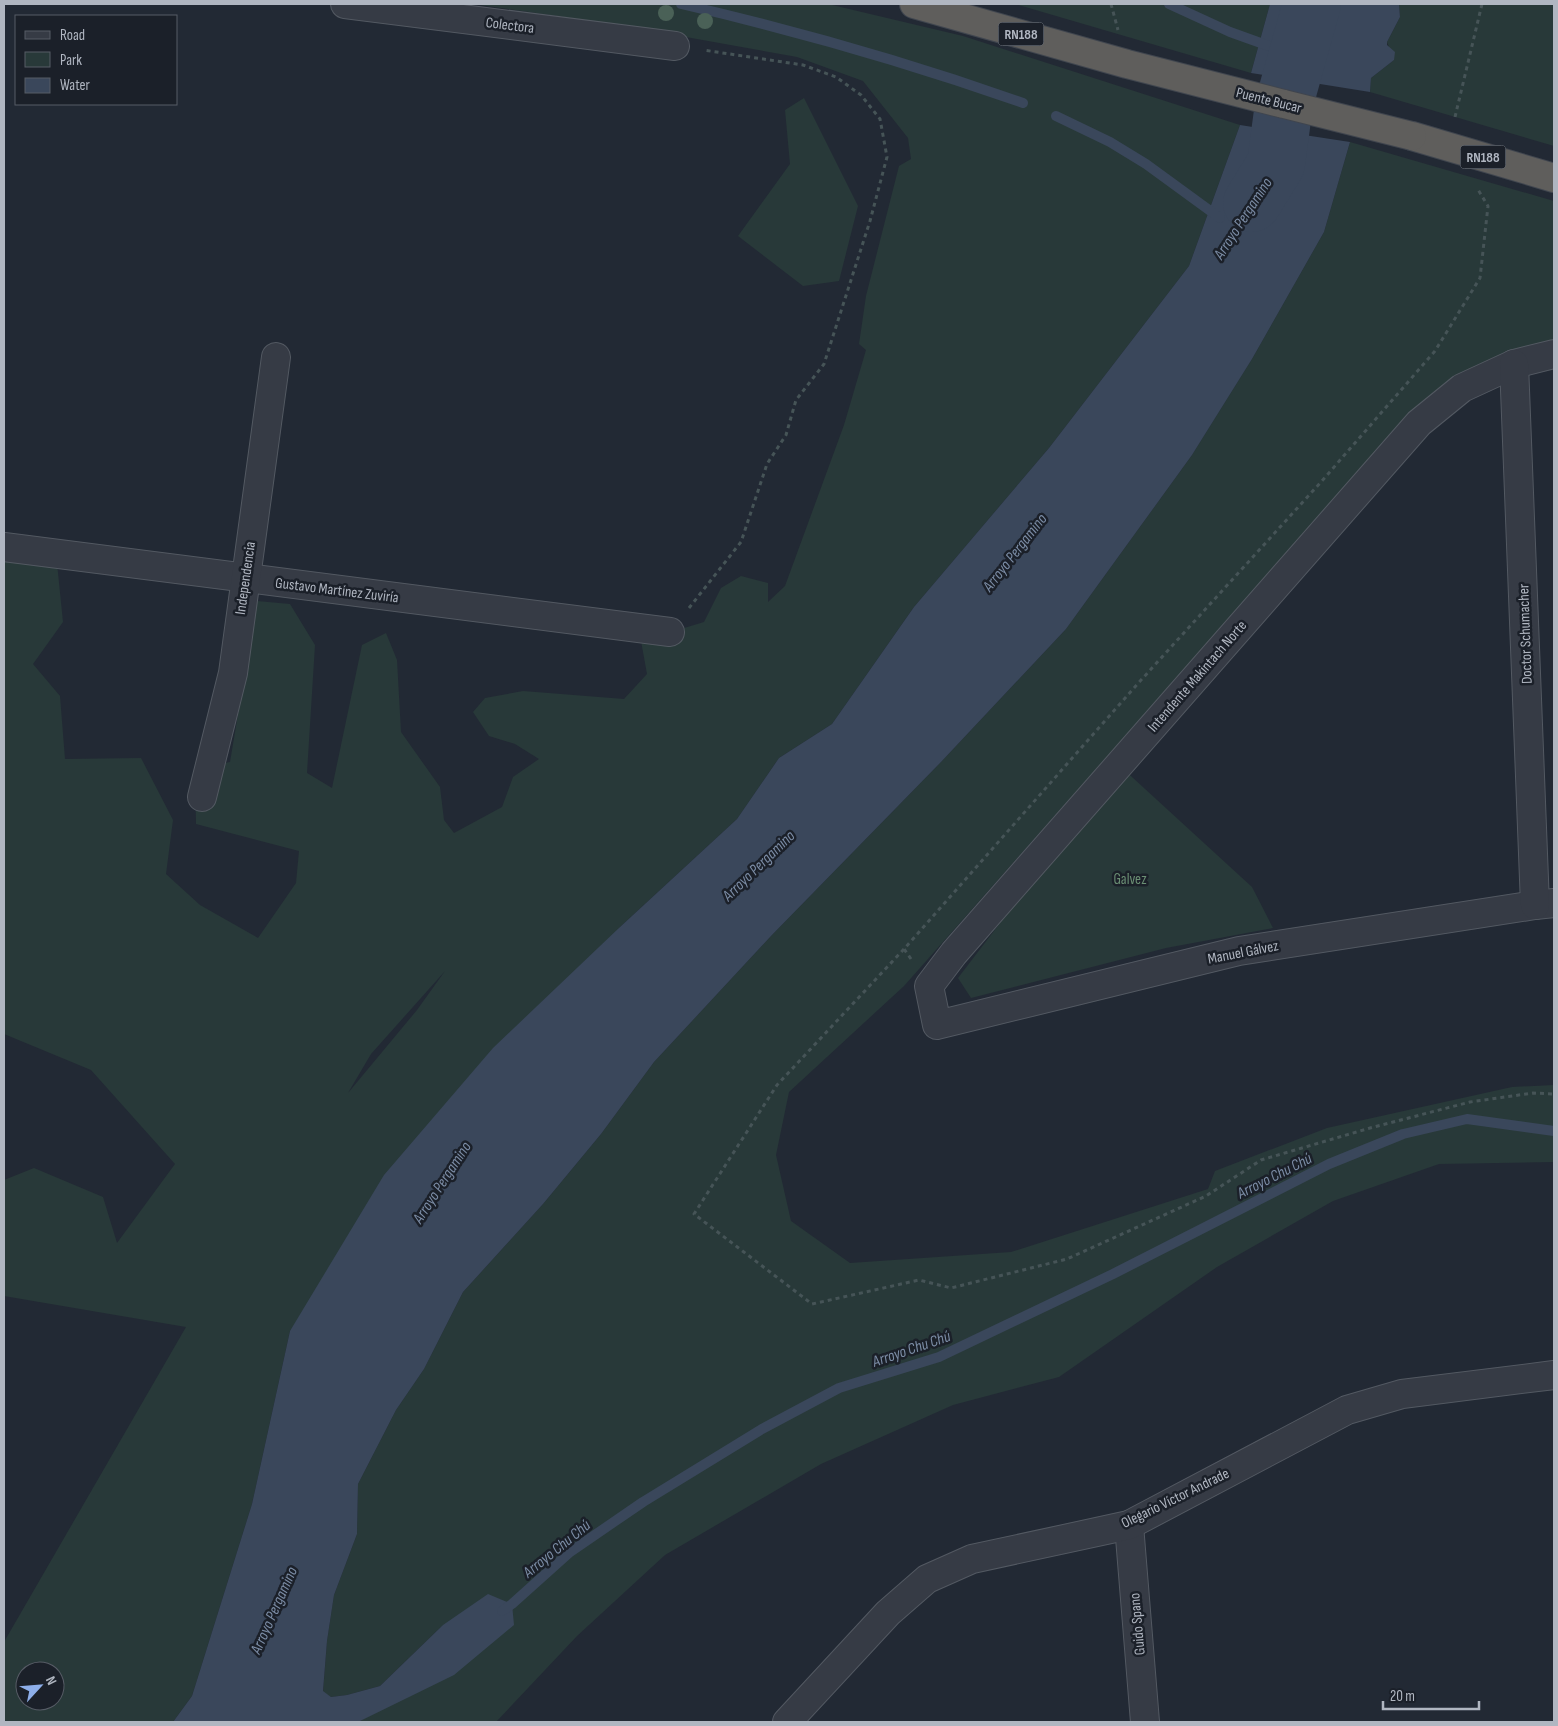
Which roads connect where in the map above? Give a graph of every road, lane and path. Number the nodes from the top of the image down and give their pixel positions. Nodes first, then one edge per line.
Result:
1 (345, 4) edge
2 (914, 4) edge
3 (675, 46) joint
4 (1554, 178) edge
5 (1478, 188) dead end
6 (1554, 354) edge
7 (276, 357) dead end
8 (1514, 364) junction
9 (4, 547) edge
10 (245, 578) junction
11 (670, 632) joint
12 (202, 797) dead end
13 (1545, 904) edge
14 (904, 949) junction
15 (929, 986) junction
16 (1554, 1094) edge
17 (1554, 1375) edge
18 (1128, 1525) junction
19 (787, 1722) edge
20 (1145, 1722) edge

1 - 3 street, Colectora
2 - 4 highway, Puente Bucar / RN188, bridge
3 - 11 path
5 - 14 path
6 - 8 street, Intendente Makintach Norte
7 - 10 street, Independencia
8 - 13 street, Doctor Schumacher
8 - 15 street, Intendente Makintach Norte
9 - 10 street, Gustavo Martínez Zuviría
10 - 11 street, Gustavo Martínez Zuviría
10 - 12 street, Independencia
13 - 15 street, Manuel Gálvez
14 - 15 path
14 - 16 path
17 - 18 street, Olegario Víctor Andrade
18 - 19 street, Olegario Víctor Andrade
18 - 20 street, Guido Spano

